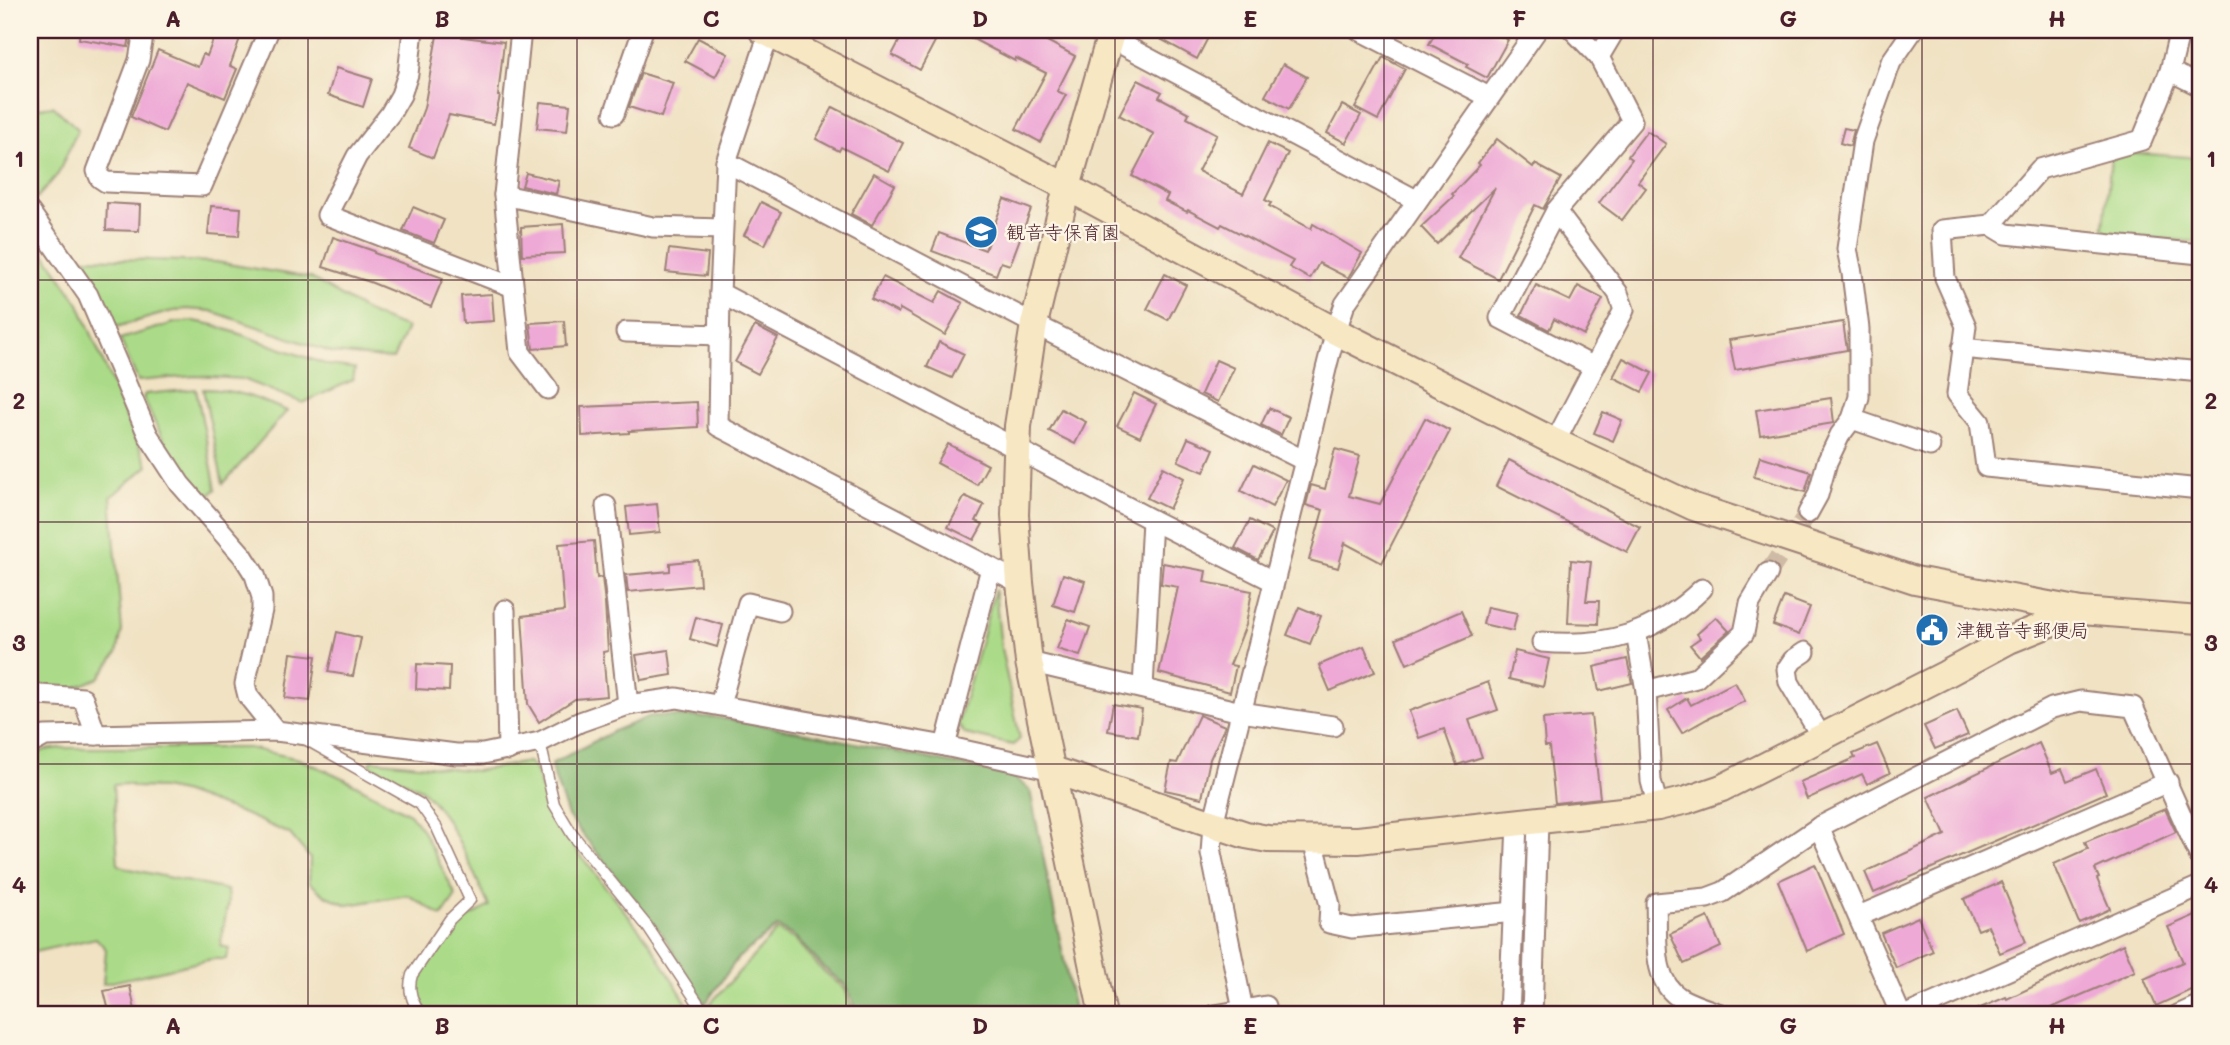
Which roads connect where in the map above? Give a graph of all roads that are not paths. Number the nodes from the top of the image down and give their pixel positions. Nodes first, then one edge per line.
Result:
1 (144, 30) edge
2 (269, 30) edge
3 (412, 30) edge
4 (521, 30) edge
5 (643, 30) edge
6 (1359, 30) edge
7 (1537, 30) edge
8 (1573, 30) edge
9 (1615, 30) edge
10 (1913, 30) edge
11 (2180, 30) edge
12 (767, 31) edge
13 (1106, 32) edge
14 (1599, 57) junction
15 (2169, 71) junction
16 (2200, 86) edge
17 (1489, 97) junction
18 (614, 114) dead end
19 (726, 162) junction
20 (1067, 187) junction
21 (504, 195) junction
22 (1416, 200) junction
23 (1556, 211) junction
24 (30, 212) edge
25 (1991, 225) junction
26 (722, 229) junction
27 (2200, 254) edge
28 (513, 287) junction
29 (720, 293) junction
30 (1034, 324) junction
31 (1335, 331) junction
32 (626, 332) dead end
33 (720, 335) junction
34 (1962, 348) junction
35 (1594, 367) junction
36 (2200, 372) edge
37 (548, 389) dead end
38 (1852, 419) junction
39 (1555, 442) junction
40 (1930, 446) dead end
41 (1018, 449) junction
42 (1305, 461) junction
43 (2200, 489) edge
44 (606, 506) dead end
45 (1808, 513) tunnel mouth
46 (1152, 520) junction
47 (991, 568) junction
48 (1768, 573) tunnel mouth
49 (1273, 581) junction
50 (1020, 583) junction
51 (1702, 589) dead end
52 (505, 610) dead end
53 (780, 611) dead end
54 (2081, 611) junction
55 (2200, 620) edge
56 (1636, 633) junction
57 (1542, 642) dead end
58 (1805, 652) dead end
59 (1029, 662) junction
60 (1143, 688) junction
61 (1646, 691) junction
62 (30, 692) edge
63 (628, 705) junction
64 (720, 705) junction
65 (1241, 712) junction
66 (1333, 726) dead end
67 (286, 732) junction
68 (96, 735) junction
69 (1822, 738) junction
70 (540, 742) junction
71 (30, 744) edge
72 (945, 746) junction
73 (508, 750) junction
74 (1053, 770) junction
75 (2168, 782) junction
76 (1658, 807) junction
77 (1527, 822) junction
78 (1213, 824) junction
79 (1819, 827) junction
80 (1313, 841) junction
81 (2200, 857) edge
82 (2200, 886) edge
83 (1514, 912) junction
84 (1859, 916) junction
85 (2200, 1005) edge
86 (1266, 1006) dead end
87 (1243, 1010) junction
88 (419, 1015) edge
89 (706, 1015) edge
90 (1103, 1015) edge
91 (1214, 1015) edge
92 (1509, 1015) edge
93 (1532, 1015) edge
94 (1723, 1015) edge
95 (1903, 1015) edge
96 (2178, 1015) edge

1 - 2 street
3 - 28 street
4 - 21 street
5 - 18 street
6 - 17 street
7 - 17 street
8 - 14 street
9 - 14 street
10 - 38 street
11 - 15 street
12 - 19 street
12 - 20 street
13 - 20 street
13 - 22 street
14 - 23 street
15 - 16 street
15 - 25 street
17 - 22 street
19 - 26 street
19 - 30 street
20 - 30 street
20 - 31 street
21 - 26 street
21 - 28 street
22 - 31 street
23 - 35 street
23 - 35 street
24 - 67 street
25 - 27 street
25 - 34 street
26 - 29 street
28 - 37 street
29 - 33 street
29 - 41 street
30 - 41 street
30 - 42 street
31 - 39 street
31 - 42 street
32 - 33 street
33 - 47 street
34 - 36 street
34 - 43 street
35 - 39 street
38 - 40 street
38 - 45 street
39 - 54 street
41 - 46 street
41 - 50 street
42 - 49 street
44 - 63 street
46 - 49 street
46 - 60 street
47 - 50 street
47 - 72 street
48 - 61 street
49 - 65 street
50 - 59 street
51 - 56 street
52 - 73 street
53 - 64 street
54 - 55 street
54 - 69 street
56 - 57 street
56 - 61 street
58 - 69 street
59 - 60 street
59 - 74 street
60 - 65 street
61 - 76 street
62 - 68 street
63 - 64 street
63 - 70 street
64 - 72 street
65 - 66 street
65 - 78 street
67 - 68 street
67 - 73 street
67 - 88 lane
68 - 71 street
69 - 76 street
70 - 73 street
70 - 89 lane
72 - 74 street
74 - 78 street
74 - 90 street
75 - 79 street
75 - 81 street
75 - 84 street
76 - 77 street
77 - 80 street
77 - 83 street
77 - 93 street
78 - 80 street
78 - 87 street
79 - 84 street
79 - 94 street
80 - 83 street
82 - 95 street
83 - 92 street
84 - 95 street
85 - 96 street
86 - 87 street
87 - 91 street

